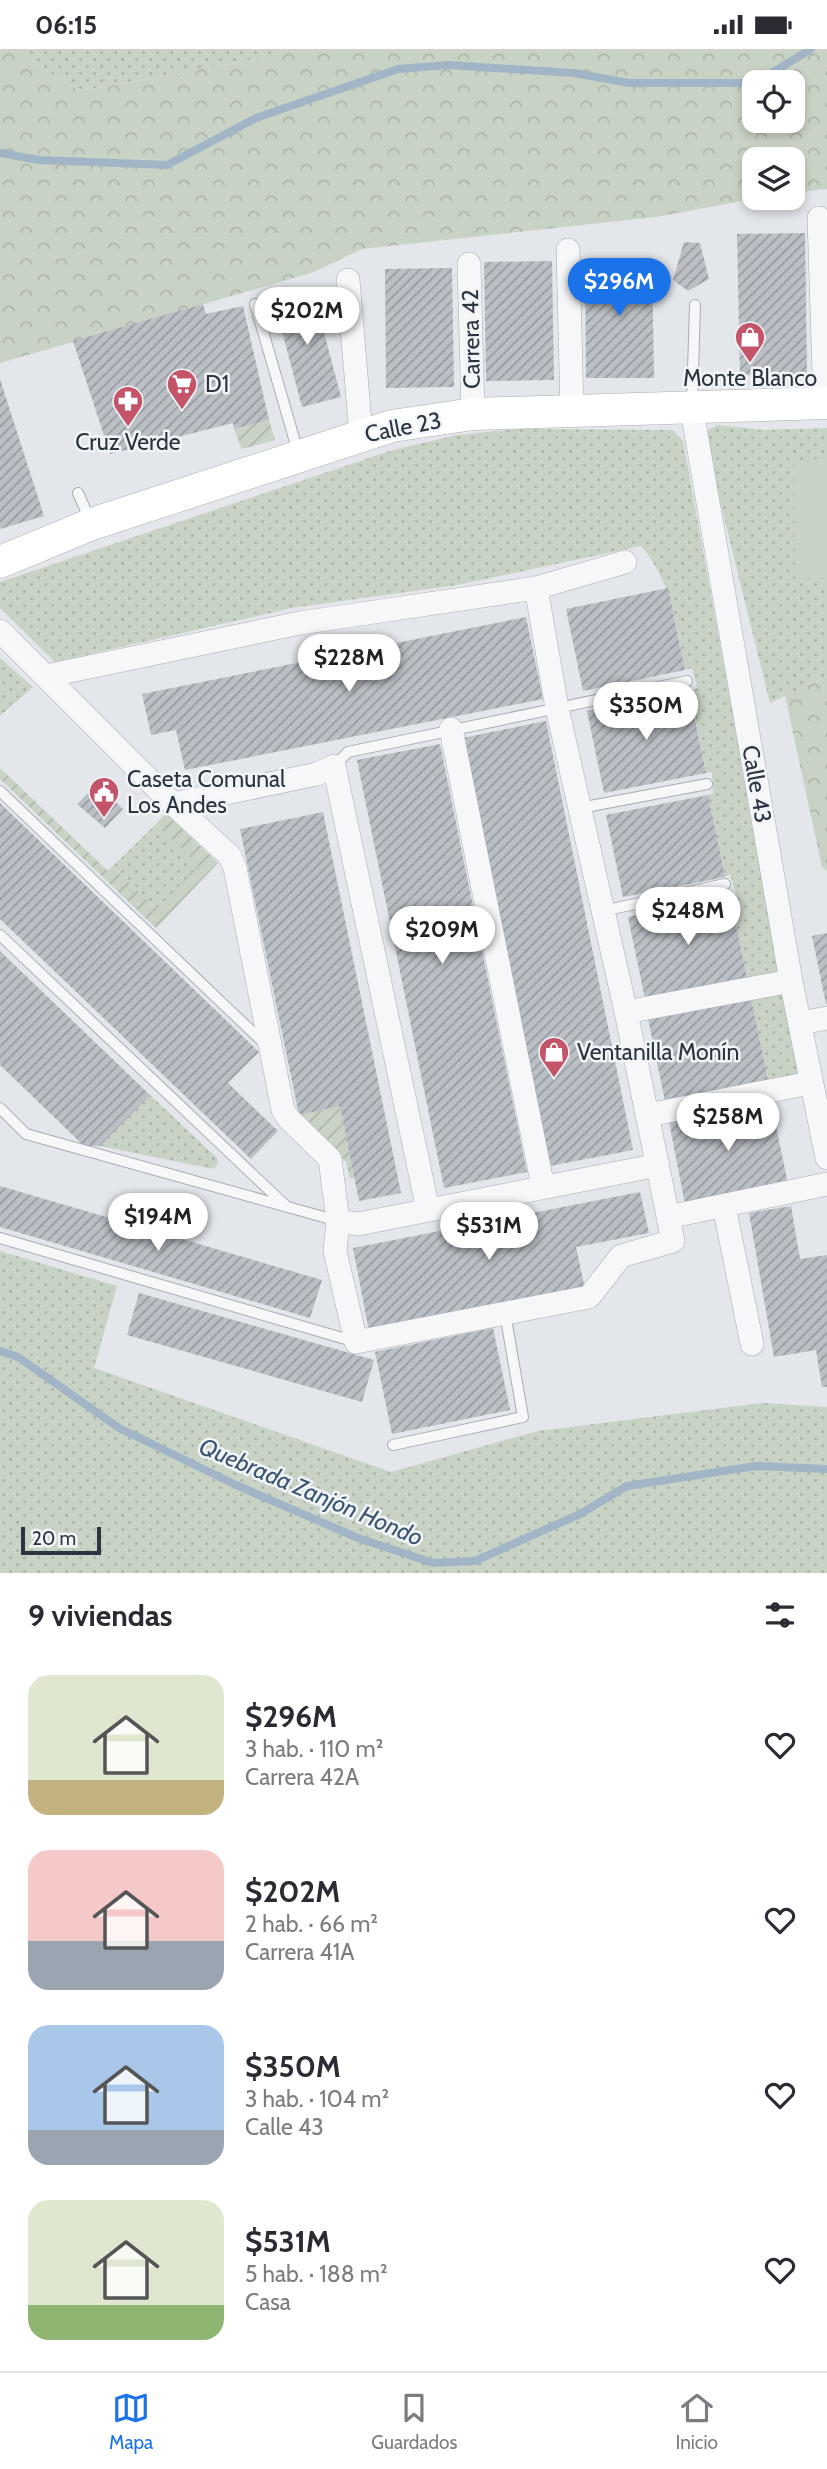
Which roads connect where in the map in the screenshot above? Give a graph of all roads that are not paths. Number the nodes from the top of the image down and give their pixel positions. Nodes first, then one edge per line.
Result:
1 (819, 218) dead end
2 (568, 250) dead end
3 (470, 264) dead end
4 (348, 280) dead end
5 (255, 304) dead end
6 (695, 305) dead end
7 (826, 403) edge
8 (692, 409) junction
9 (572, 411) junction
10 (473, 414) junction
11 (361, 435) junction
12 (299, 455) junction
13 (78, 493) dead end
14 (92, 524) junction
15 (0, 562) edge
16 (625, 562) dead end
17 (536, 588) junction
18 (0, 631) edge
19 (47, 676) junction
20 (687, 681) dead end
21 (557, 708) junction
22 (452, 729) junction
23 (334, 766) junction
24 (707, 784) dead end
25 (0, 791) edge
26 (173, 804) junction
27 (580, 808) junction
28 (725, 884) dead end
29 (603, 911) junction
30 (0, 935) edge
31 (791, 981) junction
32 (626, 1012) junction
33 (827, 1018) edge
34 (801, 1023) junction
35 (271, 1050) junction
36 (810, 1083) junction
37 (0, 1108) edge
38 (648, 1115) junction
39 (824, 1125) edge
40 (827, 1158) edge
41 (657, 1165) junction
42 (827, 1184) edge
43 (543, 1187) junction
44 (286, 1206) junction
45 (724, 1206) junction
46 (428, 1210) junction
47 (668, 1217) junction
48 (338, 1221) junction
49 (0, 1238) edge
50 (505, 1313) junction
51 (356, 1342) junction
52 (752, 1344) dead end
53 (393, 1445) dead end

1 - 7 street
2 - 9 street
3 - 10 street, Carrera 42
4 - 11 street
5 - 12 lane
6 - 8 lane
7 - 8 main road, Calle 23
8 - 9 main road, Calle 23
8 - 31 street, Calle 43
9 - 10 main road, Calle 23
10 - 11 main road, Calle 23
11 - 12 main road, Calle 23
12 - 14 main road, Calle 23
13 - 14 lane
14 - 15 main road, Calle 23
16 - 17 street
17 - 19 street
17 - 21 street
18 - 19 street
19 - 26 street
20 - 21 lane
21 - 22 lane
21 - 27 street
22 - 23 lane
22 - 43 street
23 - 26 street
23 - 46 street
24 - 27 lane
25 - 35 lane
26 - 35 street
27 - 29 street
28 - 29 lane
29 - 32 street
30 - 44 lane
31 - 32 street
31 - 34 street, Calle 43
32 - 38 street
33 - 34 street
34 - 36 street, Calle 43
35 - 48 street
36 - 38 street
36 - 39 street, Calle 43
37 - 44 lane
38 - 41 street
39 - 40 street, Calle 43
41 - 43 street
41 - 47 street
42 - 45 street
43 - 46 street
44 - 48 lane
45 - 47 street
45 - 52 street
46 - 48 street
47 - 50 street
48 - 51 street
49 - 51 lane
50 - 51 street
50 - 53 lane

